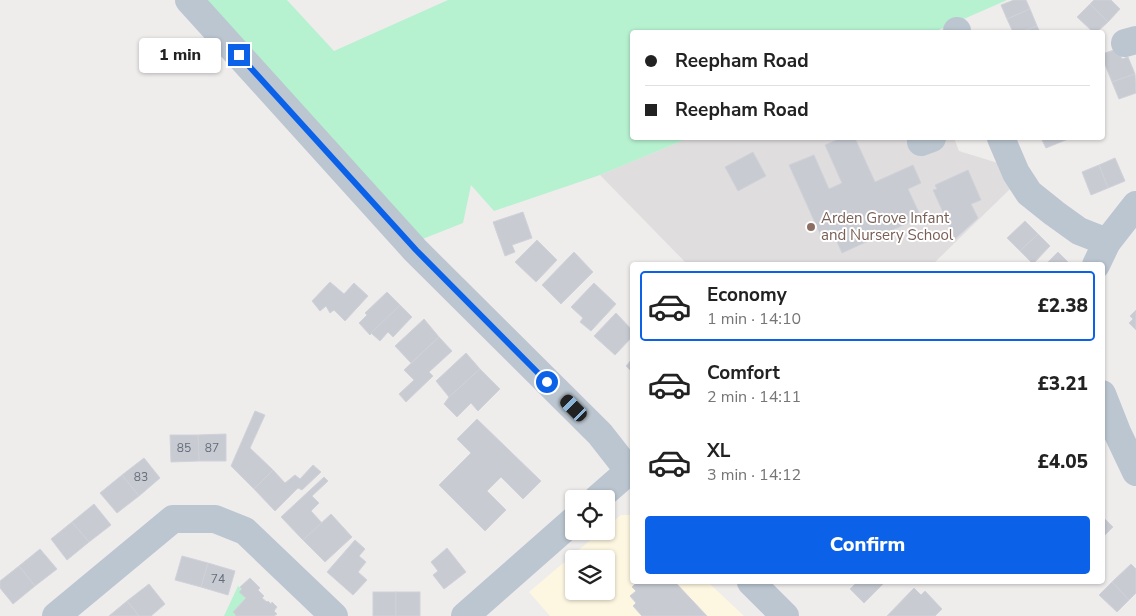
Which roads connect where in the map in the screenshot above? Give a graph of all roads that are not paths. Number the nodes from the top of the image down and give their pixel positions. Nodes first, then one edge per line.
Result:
1 (189, 0) edge
2 (1002, 140) edge
3 (1136, 205) edge
4 (1101, 254) edge
5 (1105, 409) edge
6 (1110, 435) edge
7 (630, 471) edge
8 (1136, 472) edge
9 (630, 473) edge
10 (608, 490) edge
11 (565, 528) edge
12 (753, 584) edge
13 (56, 616) edge
14 (334, 616) edge
15 (465, 616) edge
16 (785, 616) edge

1 - 7 street
2 - 4 street
3 - 4 street
5 - 6 street
6 - 8 street
9 - 10 street
11 - 15 street
12 - 16 street
13 - 14 street

